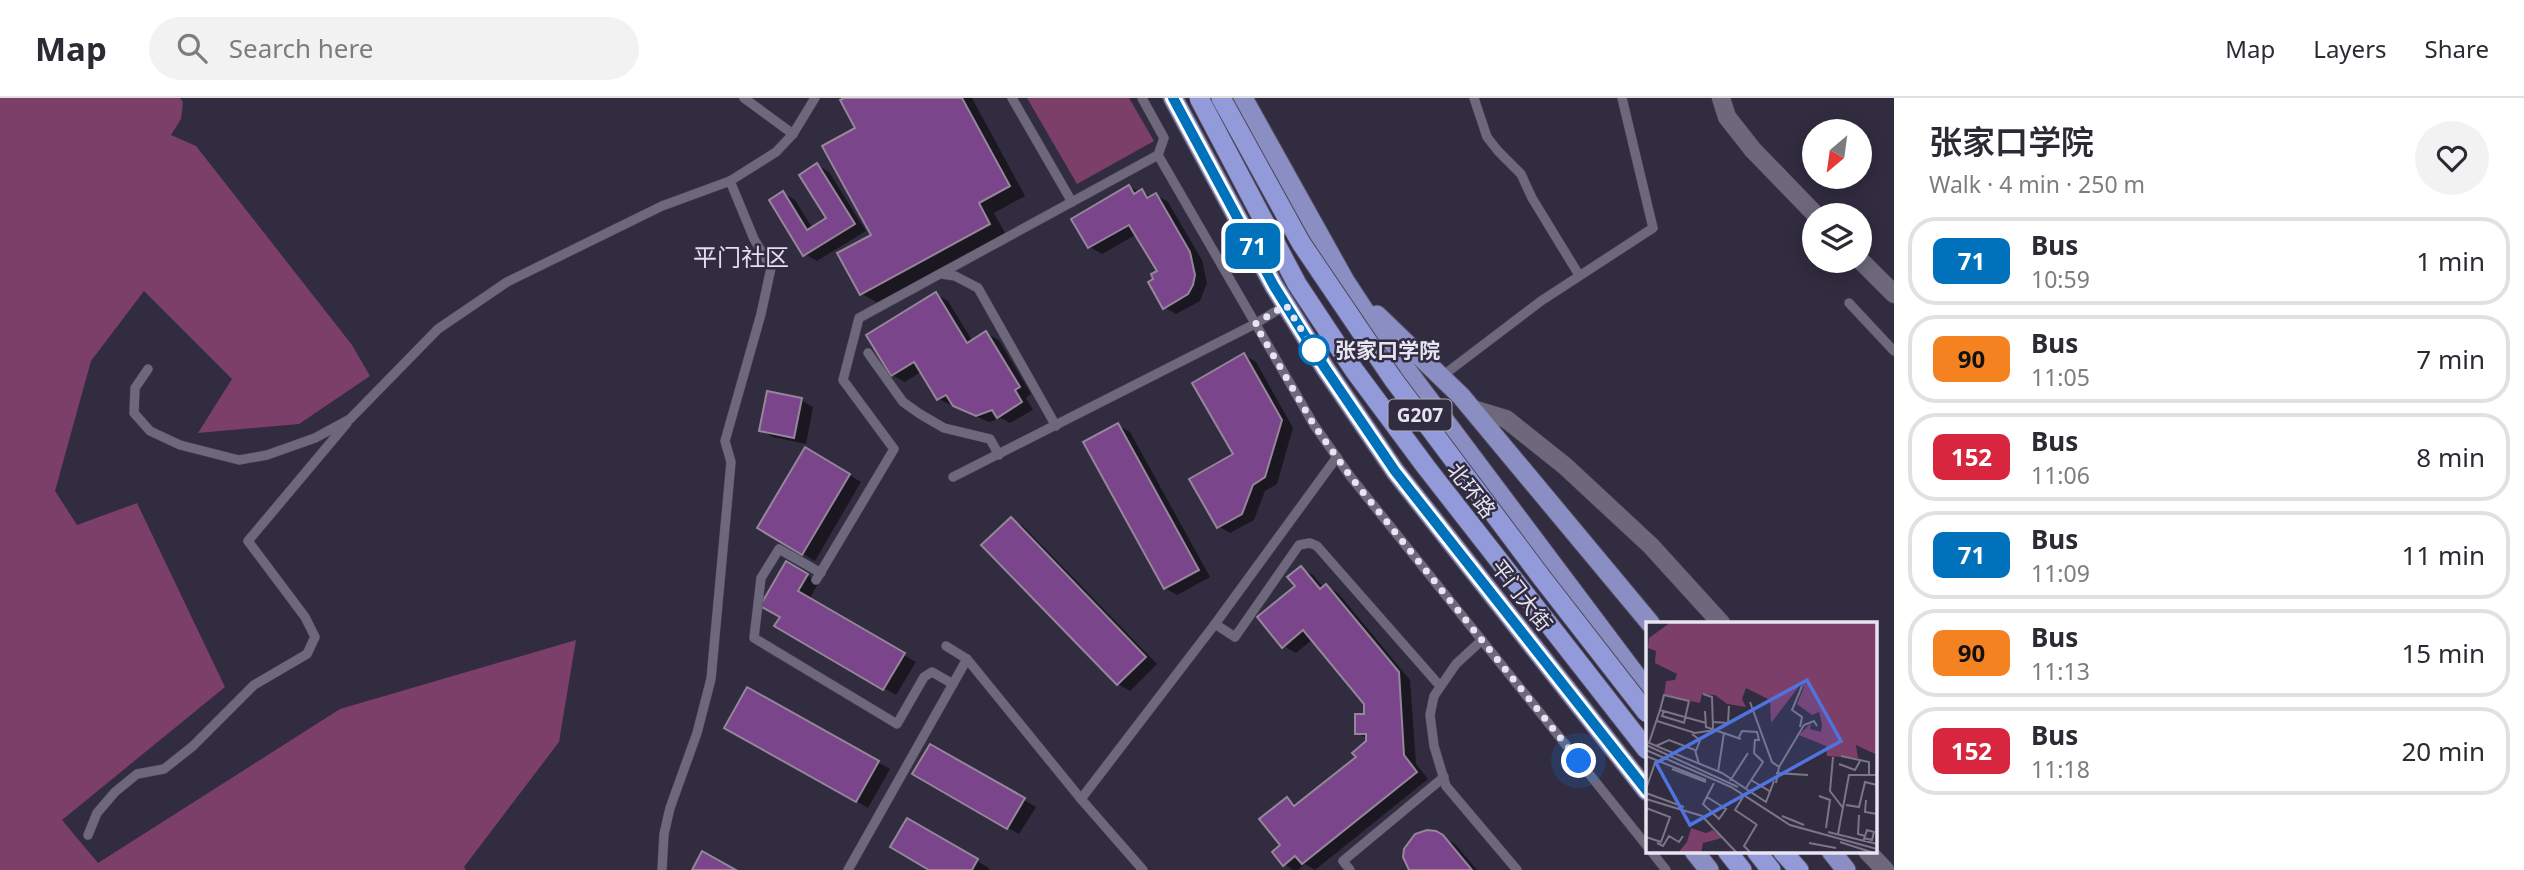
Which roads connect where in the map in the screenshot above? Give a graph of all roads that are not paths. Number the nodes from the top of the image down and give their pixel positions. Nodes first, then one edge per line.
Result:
1 (744, 98) edge
2 (815, 98) edge
3 (1012, 98) edge
4 (1142, 98) edge
5 (1173, 98) edge
6 (1199, 98) edge
7 (1222, 98) edge
8 (1243, 98) edge
9 (1474, 98) edge
10 (1622, 98) edge
11 (1721, 98) edge
12 (793, 134) junction
13 (1157, 155) junction
14 (730, 181) junction
15 (1072, 202) junction
16 (1804, 203) edge
17 (1872, 272) edge
18 (940, 274) junction
19 (1579, 275) junction
20 (1345, 281) junction
21 (1894, 294) edge
22 (1849, 303) dead end
23 (1289, 310) junction
24 (1255, 324) junction
25 (1894, 351) edge
26 (868, 353) dead end
27 (148, 369) dead end
28 (1441, 377) junction
29 (1473, 409) junction
30 (350, 419) junction
31 (1056, 426) junction
32 (999, 455) junction
33 (1337, 457) junction
34 (953, 478) dead end
35 (1542, 578) junction
36 (1649, 622) edge
37 (1720, 622) edge
38 (1215, 624) junction
39 (1482, 640) junction
40 (946, 646) dead end
41 (967, 659) junction
42 (953, 684) junction
43 (1440, 686) junction
44 (1646, 689) edge
45 (1646, 697) edge
46 (1646, 712) edge
47 (1646, 749) edge
48 (1444, 778) junction
49 (1646, 790) edge
50 (1081, 799) junction
51 (88, 835) dead end
52 (1646, 842) edge
53 (1652, 852) edge
54 (1695, 852) edge
55 (1728, 852) edge
56 (1757, 852) edge
57 (1774, 852) edge
58 (1783, 852) edge
59 (1832, 852) edge
60 (1868, 852) edge
61 (662, 870) edge
62 (848, 870) edge
63 (1143, 870) edge
64 (1350, 870) edge
65 (1517, 870) edge
66 (1666, 870) edge
67 (1709, 870) edge
68 (1742, 870) edge
69 (1771, 870) edge
70 (1788, 870) edge
71 (1799, 870) edge
72 (1846, 870) edge
73 (1885, 870) edge

1 - 12 lane
2 - 12 lane
3 - 15 lane
4 - 13 lane
5 - 23 main road, 平门大街
6 - 47 highway, 北环路 / G207, bridge
7 - 35 highway, 北环路 / G207, bridge
8 - 20 main road, 平门大街
9 - 19 lane
10 - 19 lane
11 - 16 street
12 - 14 lane
13 - 15 lane
13 - 24 lane
14 - 30 lane
14 - 61 lane
15 - 18 lane
17 - 21 street
18 - 31 lane
18 - 42 lane
19 - 28 lane
20 - 23 main road
20 - 28 main road
20 - 44 main road, 平门大街
22 - 25 lane
23 - 24 lane
23 - 49 main road, 平门大街
24 - 31 lane
24 - 33 lane
26 - 32 lane
27 - 30 lane
28 - 29 main road
29 - 36 main road
29 - 37 street
30 - 51 lane
31 - 32 lane
32 - 34 lane
33 - 38 lane
33 - 39 lane
35 - 45 highway, bridge
35 - 46 highway, 北环路 / G207, bridge
38 - 43 lane
38 - 50 lane
39 - 43 lane
39 - 52 lane
40 - 41 lane
41 - 42 lane
41 - 50 lane
42 - 62 lane
43 - 48 lane
48 - 64 lane
48 - 65 lane
50 - 63 lane
53 - 66 lane
54 - 67 main road
55 - 68 highway
56 - 69 highway
57 - 70 main road
58 - 71 highway
59 - 72 main road
60 - 73 street

